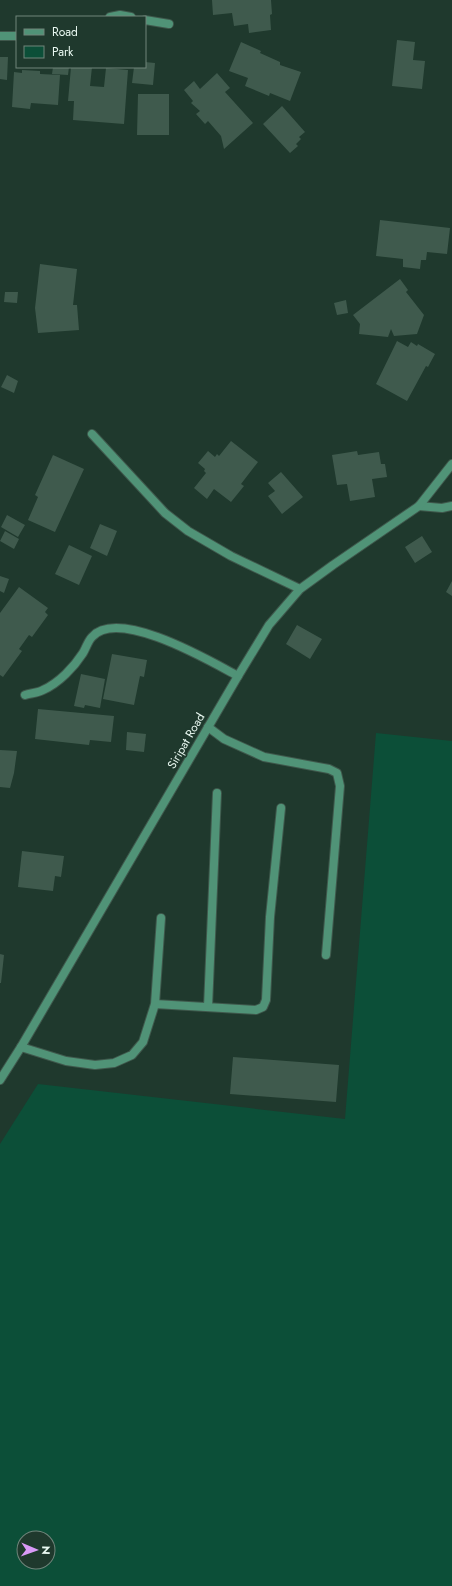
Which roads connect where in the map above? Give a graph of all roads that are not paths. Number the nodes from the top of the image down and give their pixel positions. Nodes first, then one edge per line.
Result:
1 (115, 16) edge
2 (125, 16) edge
3 (146, 20) edge
4 (169, 24) dead end
5 (0, 36) edge
6 (16, 36) edge
7 (92, 434) dead end
8 (452, 464) edge
9 (419, 506) junction
10 (452, 506) edge
11 (300, 589) junction
12 (238, 676) junction
13 (25, 695) dead end
14 (208, 727) junction
15 (217, 793) dead end
16 (280, 808) dead end
17 (161, 918) dead end
18 (326, 955) dead end
19 (155, 1004) junction
20 (208, 1007) junction
21 (21, 1047) junction
22 (0, 1080) edge

1 - 2 street
3 - 4 street
5 - 6 street
7 - 11 street
8 - 9 street, Siripat Road
9 - 10 street
9 - 11 street, Siripat Road
11 - 12 street, Siripat Road
12 - 13 street
12 - 14 street, Siripat Road
14 - 18 street
14 - 21 street, Siripat Road
15 - 20 street
16 - 20 street
17 - 19 street
19 - 20 street
19 - 21 street
21 - 22 street, Siripat Road

